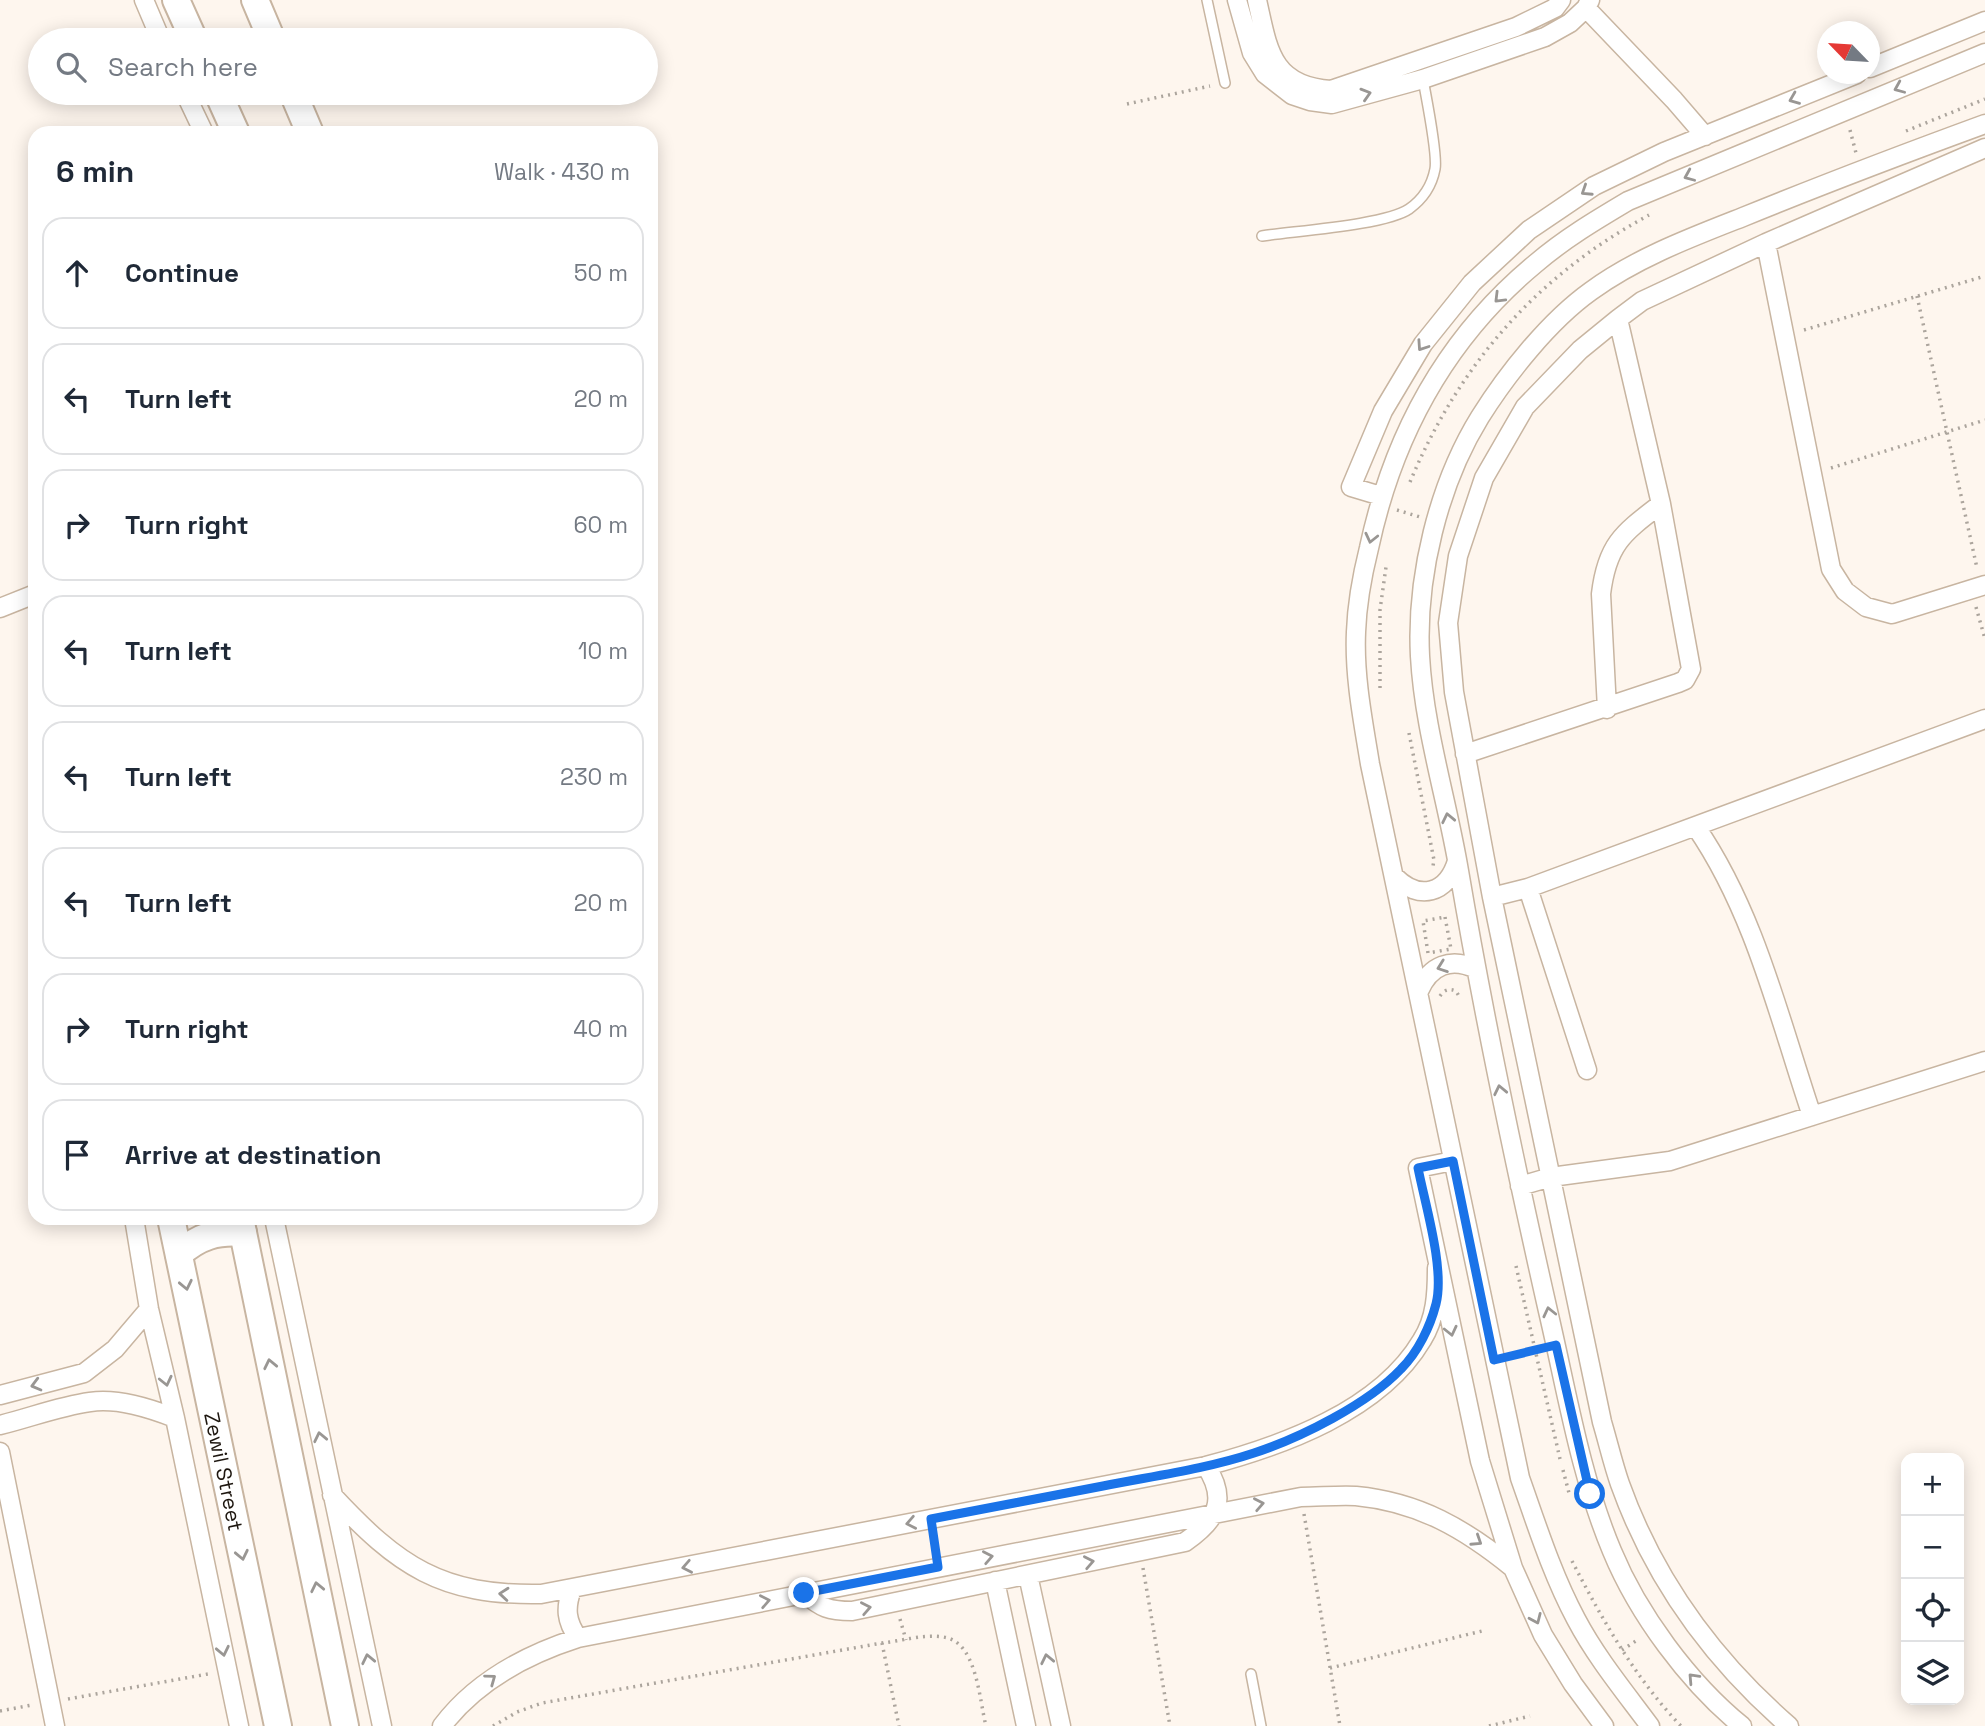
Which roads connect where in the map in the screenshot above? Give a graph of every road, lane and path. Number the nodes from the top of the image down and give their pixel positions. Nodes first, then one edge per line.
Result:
1 (144, 0) edge
2 (176, 0) edge
3 (255, 0) edge
4 (1207, 0) edge
5 (1237, 0) edge
6 (1257, 0) edge
7 (1558, 4) edge
8 (1588, 4) edge
9 (1985, 21) edge
10 (1570, 23) junction
11 (1516, 27) junction
12 (156, 28) edge
13 (189, 28) edge
14 (267, 28) edge
15 (1929, 44) junction
16 (1521, 45) junction
17 (1260, 51) junction
18 (1985, 53) edge
19 (1456, 57) junction
20 (1880, 64) edge
21 (1937, 73) junction
22 (1390, 79) junction
23 (1423, 79) junction
24 (1225, 83) joint
25 (1832, 84) edge
26 (1127, 104) dead end
27 (191, 105) edge
28 (223, 105) edge
29 (298, 105) edge
30 (1846, 110) junction
31 (201, 126) edge
32 (233, 126) edge
33 (307, 126) edge
34 (1984, 127) edge
35 (1850, 130) junction
36 (1838, 135) dead end
37 (1705, 136) junction
38 (1985, 148) edge
39 (1859, 169) junction
40 (1653, 213) dead end
41 (1262, 236) dead end
42 (1766, 243) junction
43 (1985, 276) edge
44 (1917, 296) junction
45 (1618, 319) junction
46 (1785, 335) junction
47 (1985, 420) edge
48 (1947, 432) junction
49 (1812, 474) junction
50 (1406, 492) dead end
51 (1380, 500) junction
52 (1403, 502) dead end
53 (1661, 504) junction
54 (1400, 511) junction
55 (1419, 528) dead end
56 (1387, 564) dead end
57 (1979, 587) edge
58 (28, 597) edge
59 (0, 608) edge
60 (1985, 639) edge
61 (1380, 698) dead end
62 (1607, 709) junction
63 (1985, 719) edge
64 (1408, 726) dead end
65 (1465, 754) junction
66 (1696, 827) junction
67 (1457, 861) junction
68 (1430, 870) dead end
69 (1395, 877) junction
70 (1528, 888) junction
71 (1492, 897) junction
72 (1423, 921) joint
73 (1476, 970) junction
74 (1419, 991) junction
75 (1985, 1061) edge
76 (1587, 1070) dead end
77 (1812, 1116) junction
78 (1453, 1161) junction
79 (1552, 1178) junction
80 (1520, 1186) junction
81 (135, 1225) edge
82 (173, 1225) edge
83 (275, 1225) edge
84 (242, 1226) edge
85 (180, 1254) junction
86 (1437, 1268) junction
87 (149, 1309) junction
88 (1556, 1345) junction
89 (1515, 1355) junction
90 (1494, 1360) junction
91 (1517, 1367) dead end
92 (84, 1373) junction
93 (0, 1395) edge
94 (91, 1401) junction
95 (175, 1418) junction
96 (0, 1425) edge
97 (0, 1452) edge
98 (1206, 1466) junction
99 (332, 1494) junction
100 (1301, 1497) junction
101 (1215, 1513) junction
102 (1140, 1552) junction
103 (1572, 1560) dead end
104 (1513, 1568) junction
105 (1028, 1575) junction
106 (995, 1581) junction
107 (572, 1589) junction
108 (804, 1593) junction
109 (1654, 1627) junction
110 (1482, 1631) dead end
111 (578, 1638) junction
112 (882, 1643) junction
113 (1623, 1650) junction
114 (1602, 1662) junction
115 (1330, 1668) junction
116 (227, 1671) junction
117 (1251, 1675) dead end
118 (50, 1702) junction
119 (0, 1711) edge
120 (1530, 1716) dead end
121 (55, 1726) edge
122 (239, 1726) edge
123 (278, 1726) edge
124 (345, 1726) edge
125 (382, 1726) edge
126 (442, 1726) edge
127 (493, 1726) edge
128 (899, 1726) edge
129 (985, 1726) edge
130 (1026, 1726) edge
131 (1061, 1726) edge
132 (1170, 1726) edge
133 (1261, 1726) edge
134 (1340, 1726) edge
135 (1489, 1726) edge
136 (1604, 1726) edge
137 (1650, 1726) edge
138 (1681, 1726) edge
139 (1742, 1726) edge
140 (1789, 1726) edge

1 - 12 street
2 - 13 main road
3 - 14 main road
4 - 24 lane
5 - 17 street
6 - 17 street
7 - 10 street
7 - 11 street
8 - 10 street
8 - 37 street
9 - 15 street
10 - 16 street
11 - 16 street
11 - 19 street
15 - 20 street
15 - 21 street
16 - 19 street
17 - 22 street
18 - 21 street
19 - 22 street
19 - 23 street
21 -> 30 street
22 - 23 street
23 - 41 lane
24 - 26 path
25 -> 37 street
27 - 31 street
28 - 32 main road
29 - 33 main road
30 - 35 path
30 -> 51 street
34 - 39 street
35 - 36 path
35 - 39 path
37 -> 51 street
38 - 42 street
67 -> 39 street
40 - 50 path
42 - 45 street
42 - 46 street
43 - 44 path
44 - 46 path
44 - 48 path
45 - 53 street
45 - 65 street
46 - 49 street
47 - 48 path
48 - 49 path
48 - 57 path
49 - 57 street
51 - 54 path
51 -> 69 street
52 - 54 path
53 - 62 street
53 - 62 street
54 - 55 path
56 - 61 path
57 - 60 path
58 - 59 street
62 - 65 street
63 - 66 street
64 - 68 path
65 - 71 street
66 - 70 street
66 - 77 street
67 - 69 street
67 - 73 street
69 - 74 street
70 - 71 street
70 - 76 street
71 - 79 street
72 - 72 path
73 -> 74 street
80 -> 73 street
74 - 78 street
75 - 77 street
77 - 79 street
78 - 86 street
78 - 90 street
79 - 80 street
79 - 140 street
88 -> 80 street
81 - 87 street
82 - 85 main road, Zewil Street
99 -> 83 street
84 - 85 main road
124 -> 84 main road
85 -> 123 main road, Zewil Street
86 - 98 street
86 -> 104 street
87 - 92 street
87 -> 95 street
88 - 89 path
88 - 109 street
89 - 90 path
89 - 91 path
90 - 114 street
92 -> 93 street
92 - 94 street
94 - 95 street
94 - 96 street
95 -> 116 street
97 - 118 street
98 - 101 street
98 -> 107 street
107 -> 99 street
125 -> 99 street
101 -> 100 street
100 -> 104 street
100 - 115 path
101 - 102 street
108 -> 101 street
105 -> 102 street
102 - 132 path
103 - 113 path
104 -> 136 street
105 - 106 street
131 -> 105 street
108 -> 106 street
106 - 130 street
107 - 111 street
111 -> 108 street
109 - 113 path
139 -> 109 street
110 - 115 path
126 -> 111 street
112 - 127 path
112 - 128 path
112 - 129 path
113 - 114 path
113 - 138 path
114 - 137 street
115 - 134 path
116 - 118 path
116 - 122 street
117 - 133 lane
118 - 119 path
118 - 121 street
120 - 135 path

